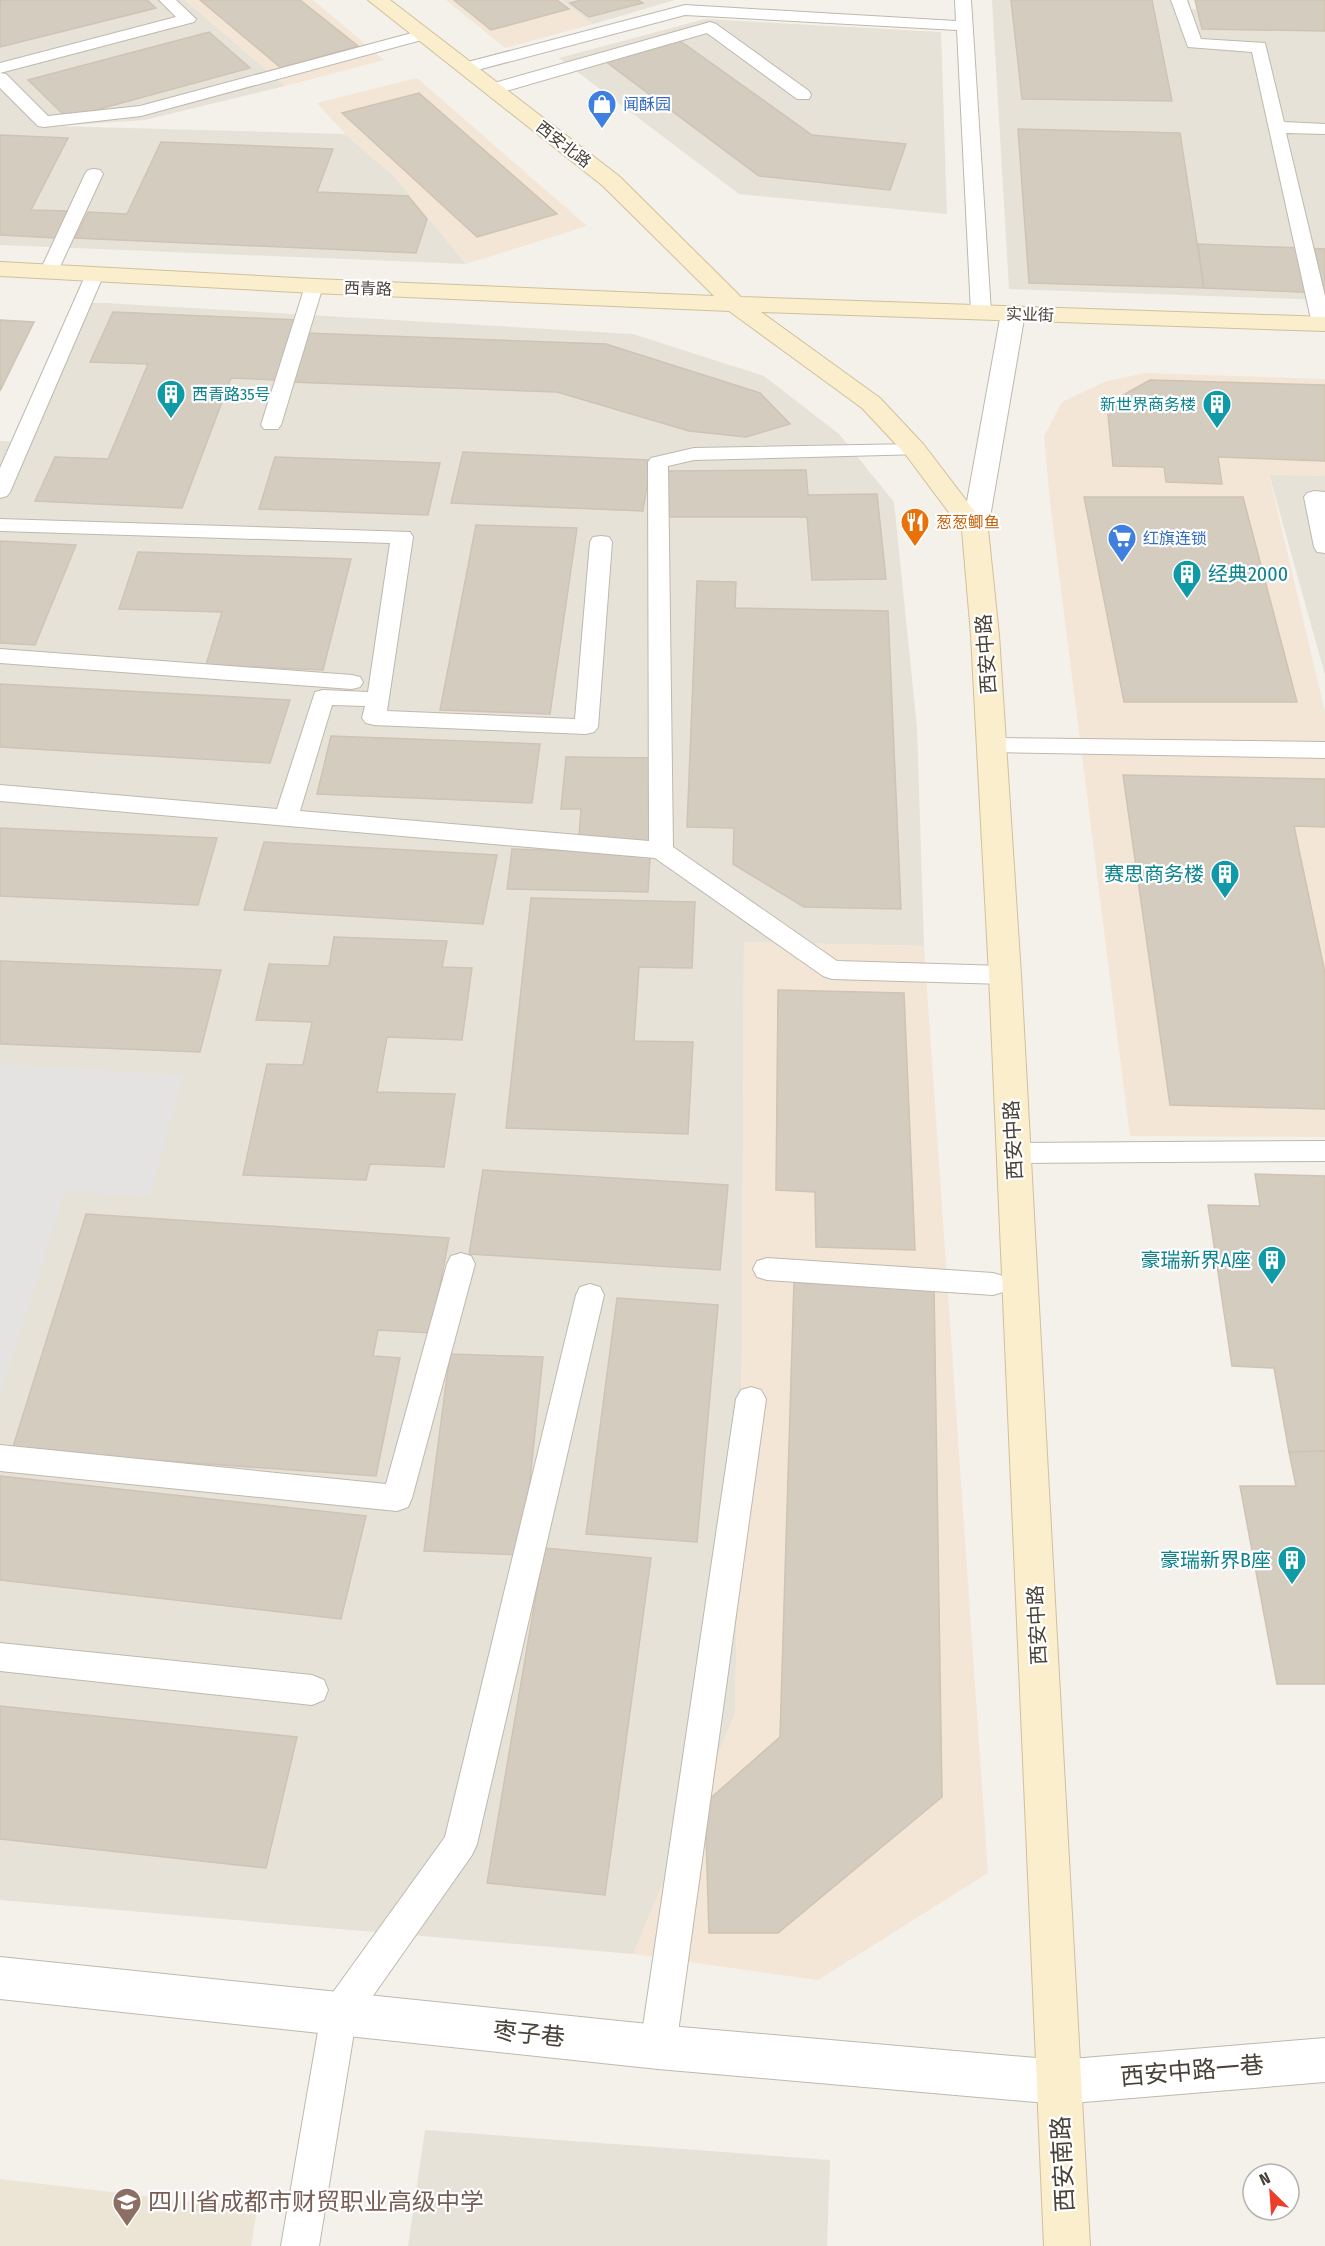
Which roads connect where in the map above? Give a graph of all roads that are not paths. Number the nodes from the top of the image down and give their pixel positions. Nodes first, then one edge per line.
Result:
1 (167, 0) edge
2 (378, 0) edge
3 (963, 0) edge
4 (1179, 0) edge
5 (964, 26) junction
6 (423, 35) junction
7 (0, 68) edge
8 (466, 68) junction
9 (0, 78) edge
10 (493, 89) junction
11 (803, 95) dead end
12 (1276, 127) junction
13 (1325, 129) edge
14 (94, 174) dead end
15 (0, 269) edge
16 (50, 271) junction
17 (95, 274) junction
18 (314, 286) junction
19 (735, 304) junction
20 (981, 312) junction
21 (1013, 314) junction
22 (1323, 324) edge
23 (271, 424) dead end
24 (0, 441) edge
25 (22, 442) junction
26 (915, 450) junction
27 (0, 492) edge
28 (1325, 498) edge
29 (0, 525) edge
30 (975, 529) junction
31 (602, 542) dead end
32 (1325, 547) edge
33 (0, 656) edge
34 (379, 692) junction
35 (992, 745) junction
36 (1325, 750) edge
37 (0, 793) edge
38 (286, 818) junction
39 (661, 850) junction
40 (1005, 975) junction
41 (1325, 1151) edge
42 (1014, 1153) junction
43 (461, 1264) dead end
44 (767, 1269) dead end
45 (993, 1284) dead end
46 (590, 1295) dead end
47 (751, 1399) dead end
48 (0, 1458) edge
49 (0, 1658) edge
50 (312, 1690) dead end
51 (0, 1978) edge
52 (339, 2014) junction
53 (658, 2047) junction
54 (1325, 2060) edge
55 (1059, 2082) junction
56 (300, 2246) edge
57 (1067, 2246) edge

1 - 7 lane
2 - 6 street, 西安北路
3 - 5 lane
4 - 12 lane
5 - 8 lane
5 - 20 lane
6 - 8 street, 西安北路
6 - 9 lane
8 - 10 street, 西安北路
10 - 11 lane
10 - 19 street, 西安北路
12 - 13 lane
12 - 22 lane
14 - 16 lane
15 - 16 street, 西青路
16 - 17 street, 西青路
17 - 18 street, 西青路
17 - 25 lane
18 - 19 street, 西青路
18 - 23 lane
19 - 20 street, 实业街
19 - 26 street
20 - 21 street, 实业街
21 - 22 street, 实业街
21 - 30 street
24 - 25 lane
25 - 27 lane
26 - 30 street
26 - 39 lane
28 - 32 lane
29 - 34 lane
30 - 35 street, 西安中路
31 - 34 lane
33 - 34 lane
34 - 38 lane
35 - 36 lane
35 - 40 street, 西安中路
37 - 38 lane
38 - 39 lane
39 - 40 lane
40 - 42 street, 西安中路
41 - 42 lane
42 - 55 street, 西安中路
43 - 48 lane
44 - 45 lane
46 - 52 lane
47 - 53 lane
49 - 50 lane
51 - 52 street, 枣子巷
52 - 53 street, 枣子巷
52 - 56 lane
53 - 55 street, 枣子巷
54 - 55 street, 西安中路一巷
55 - 57 street, 西安南路

